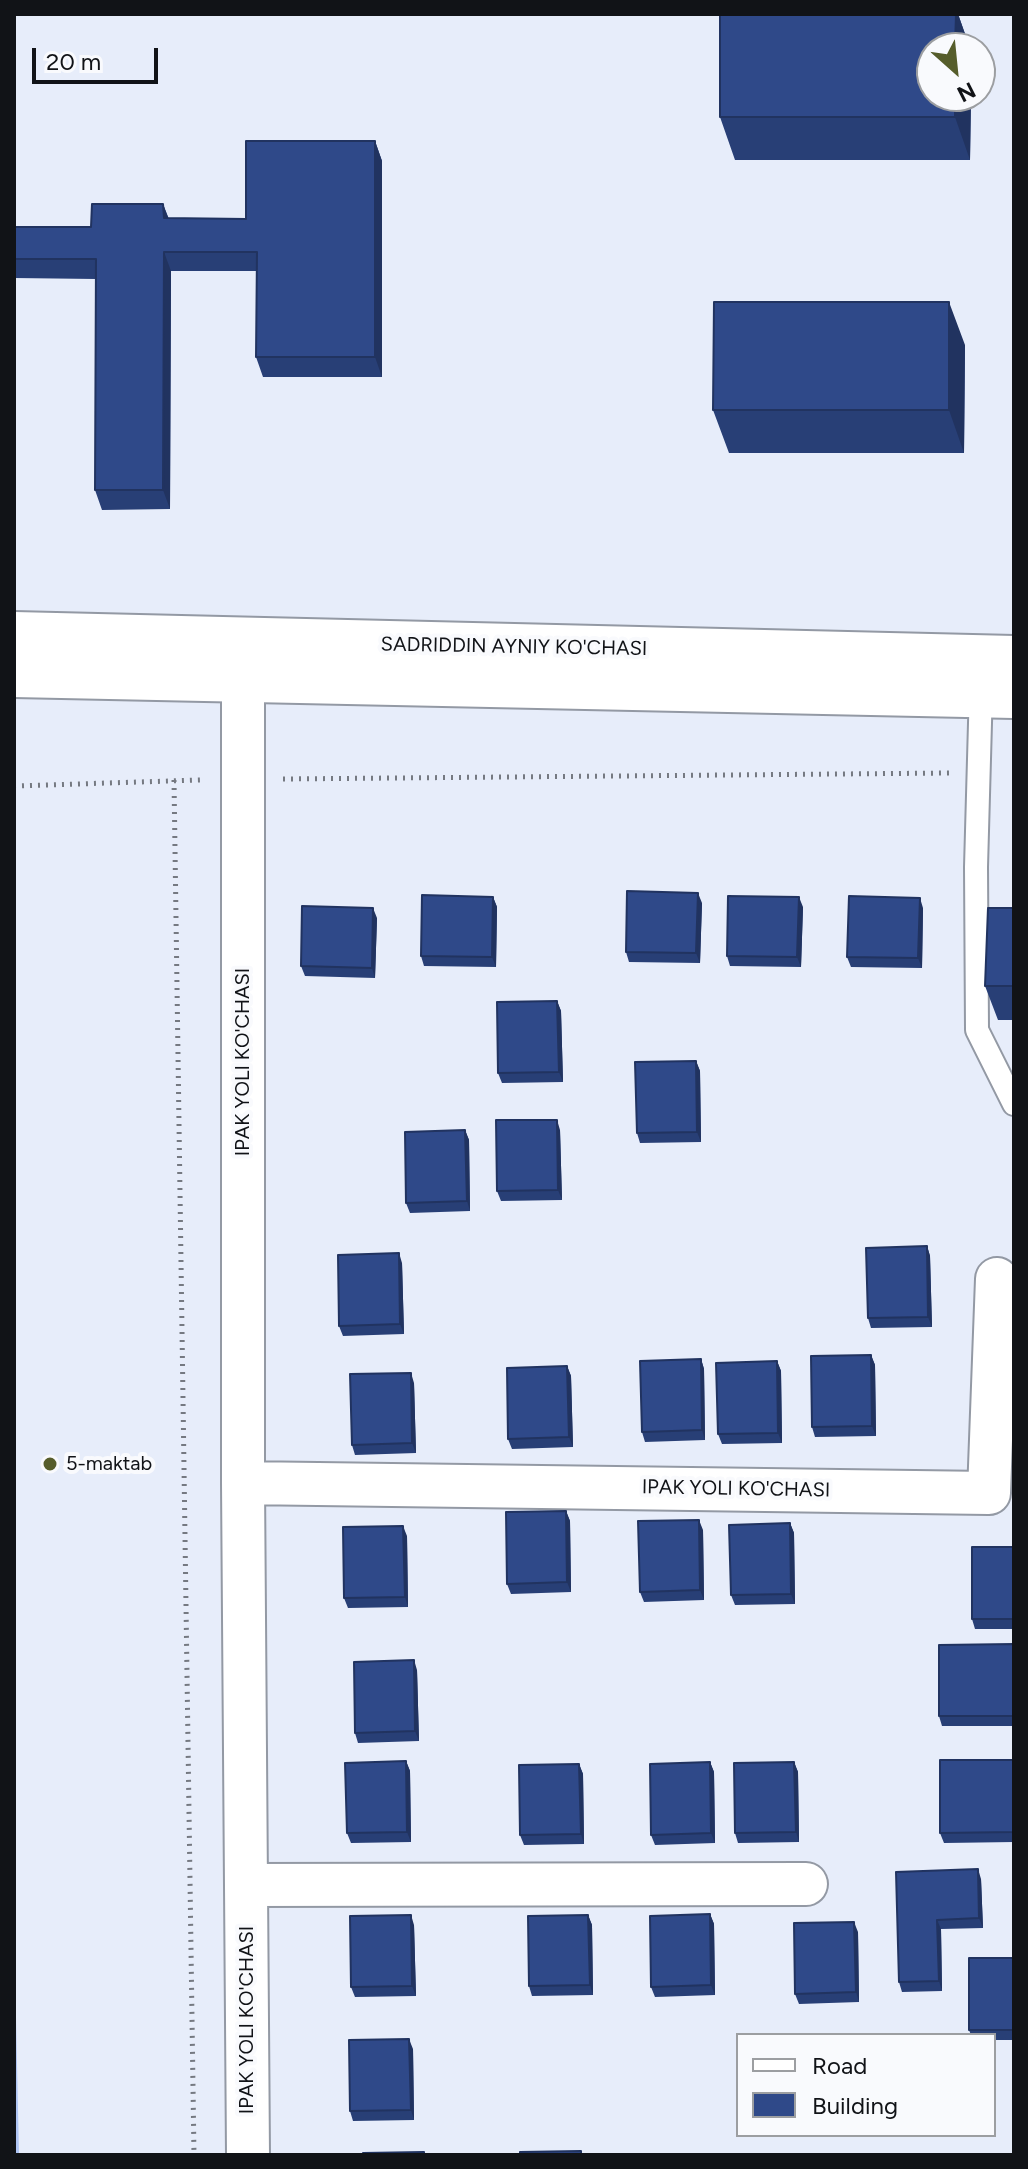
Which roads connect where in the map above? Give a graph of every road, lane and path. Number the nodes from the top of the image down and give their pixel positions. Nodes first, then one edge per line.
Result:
1 (14, 634) edge
2 (243, 661) junction
3 (14, 675) edge
4 (998, 677) edge
5 (979, 773) junction
6 (242, 779) junction
7 (174, 780) junction
8 (14, 786) edge
9 (1014, 1104) edge
10 (997, 1279) dead end
11 (243, 1483) junction
12 (806, 1884) dead end
13 (247, 1885) junction
14 (194, 2155) edge
15 (248, 2155) edge

1 - 2 main road, SADRIDDIN AYNIY KO'CHASI
2 - 3 main road, SADRIDDIN AYNIY KO'CHASI
2 - 4 main road, SADRIDDIN AYNIY KO'CHASI
2 - 6 street, IPAK YOLI KO'CHASI
4 - 5 lane
5 - 6 path
5 - 9 lane
6 - 7 path
6 - 11 street, IPAK YOLI KO'CHASI
7 - 8 path
7 - 14 path
10 - 11 street, IPAK YOLI KO'CHASI
11 - 13 street, IPAK YOLI KO'CHASI
12 - 13 street
13 - 15 street, IPAK YOLI KO'CHASI

